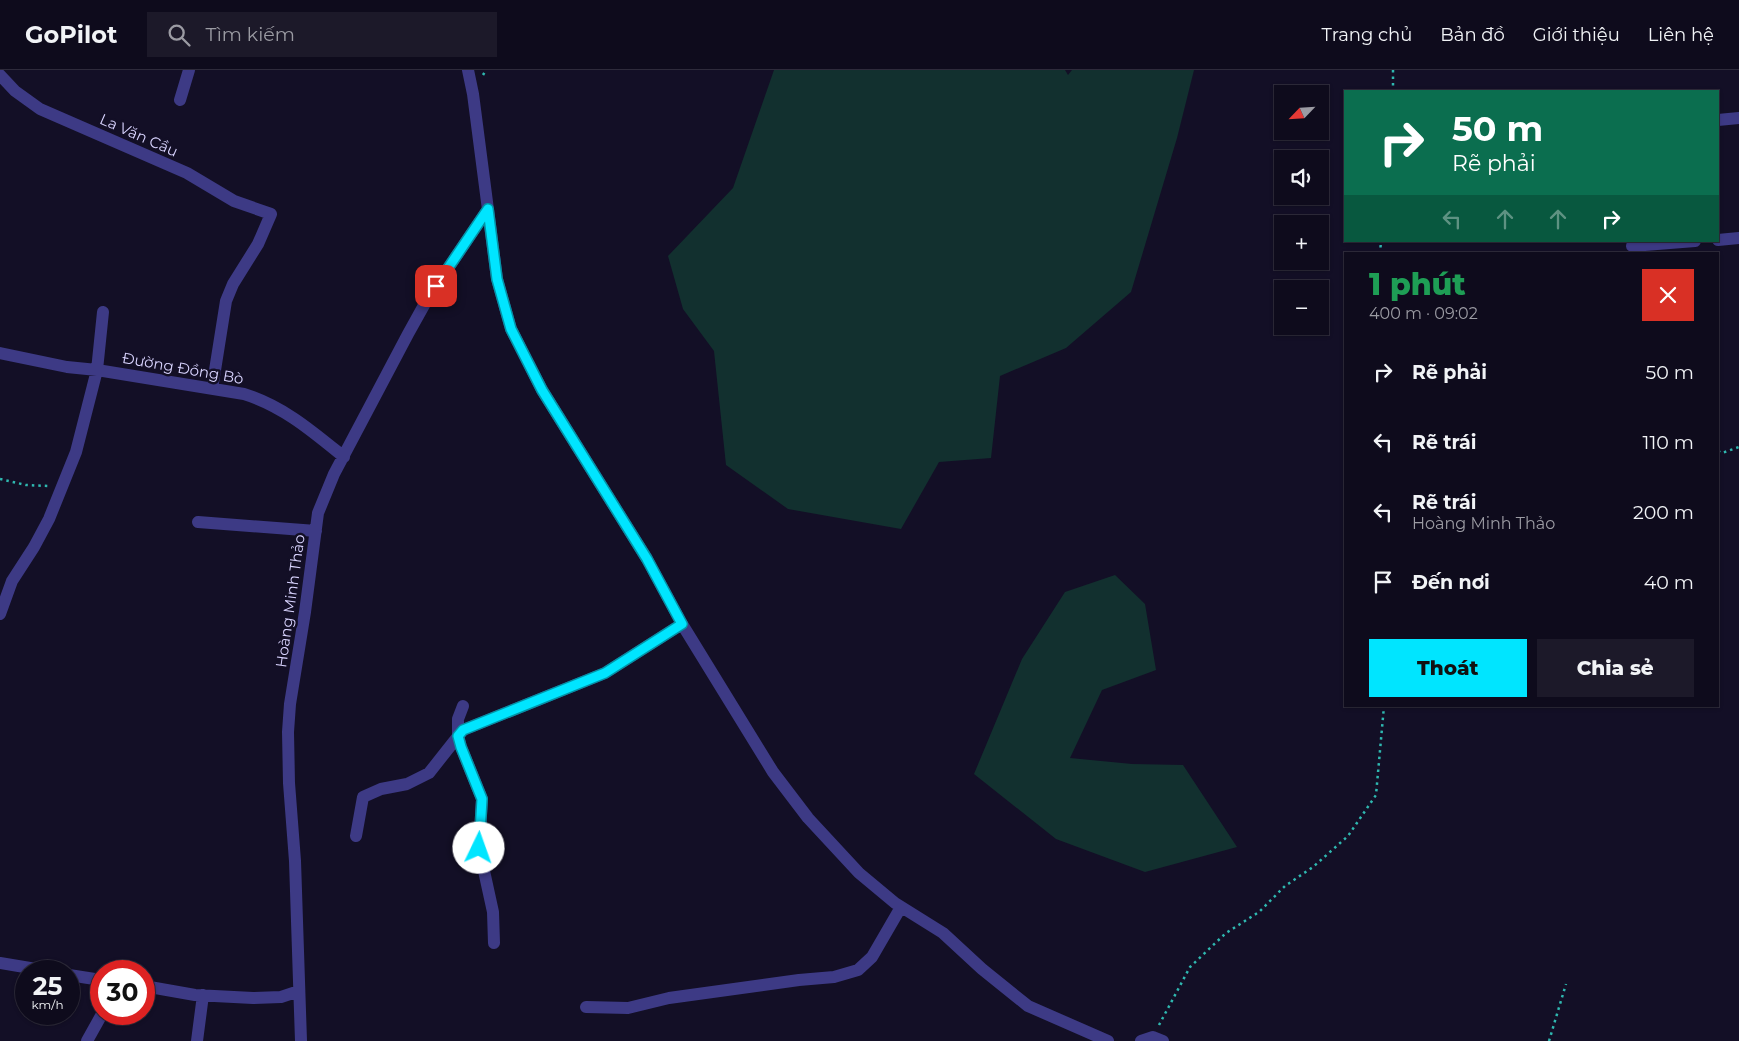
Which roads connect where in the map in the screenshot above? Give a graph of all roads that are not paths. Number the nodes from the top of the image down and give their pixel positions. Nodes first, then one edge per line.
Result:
1 (189, 70) edge
2 (468, 70) edge
3 (0, 75) edge
4 (180, 100) dead end
5 (1739, 118) edge
6 (1719, 120) edge
7 (488, 209) junction
8 (1739, 238) edge
9 (1719, 240) edge
10 (1682, 242) edge
11 (1632, 246) dead end
12 (103, 312) dead end
13 (0, 353) edge
14 (97, 370) junction
15 (212, 389) junction
16 (344, 457) junction
17 (198, 522) dead end
18 (316, 531) junction
19 (0, 614) edge
20 (682, 624) junction
21 (463, 706) dead end
22 (458, 736) junction
23 (356, 836) dead end
24 (902, 907) junction
25 (494, 943) dead end
26 (0, 963) edge
27 (15, 966) edge
28 (155, 988) edge
29 (299, 991) junction
30 (203, 995) junction
31 (586, 1008) dead end
32 (96, 1025) edge
33 (87, 1041) edge
34 (197, 1041) edge
35 (301, 1041) edge
36 (1108, 1041) edge

1 - 4 street
2 - 7 street
3 - 15 street, La Văn Cầu
5 - 6 street
7 - 16 street, Hoàng Minh Thảo
7 - 20 street
8 - 9 street
10 - 11 street
12 - 14 street
13 - 14 street, Đường Đồng Bò
14 - 15 street, Đường Đồng Bò
14 - 19 street
15 - 16 street, Đường Đồng Bò
16 - 18 street, Hoàng Minh Thảo
17 - 18 street
18 - 29 street, Hoàng Minh Thảo
20 - 22 street
20 - 24 street
21 - 22 street
22 - 23 street
22 - 25 street
24 - 31 street
24 - 36 street
26 - 27 street
28 - 30 street
29 - 30 street
29 - 35 street, Hoàng Minh Thảo
30 - 34 street
32 - 33 street

